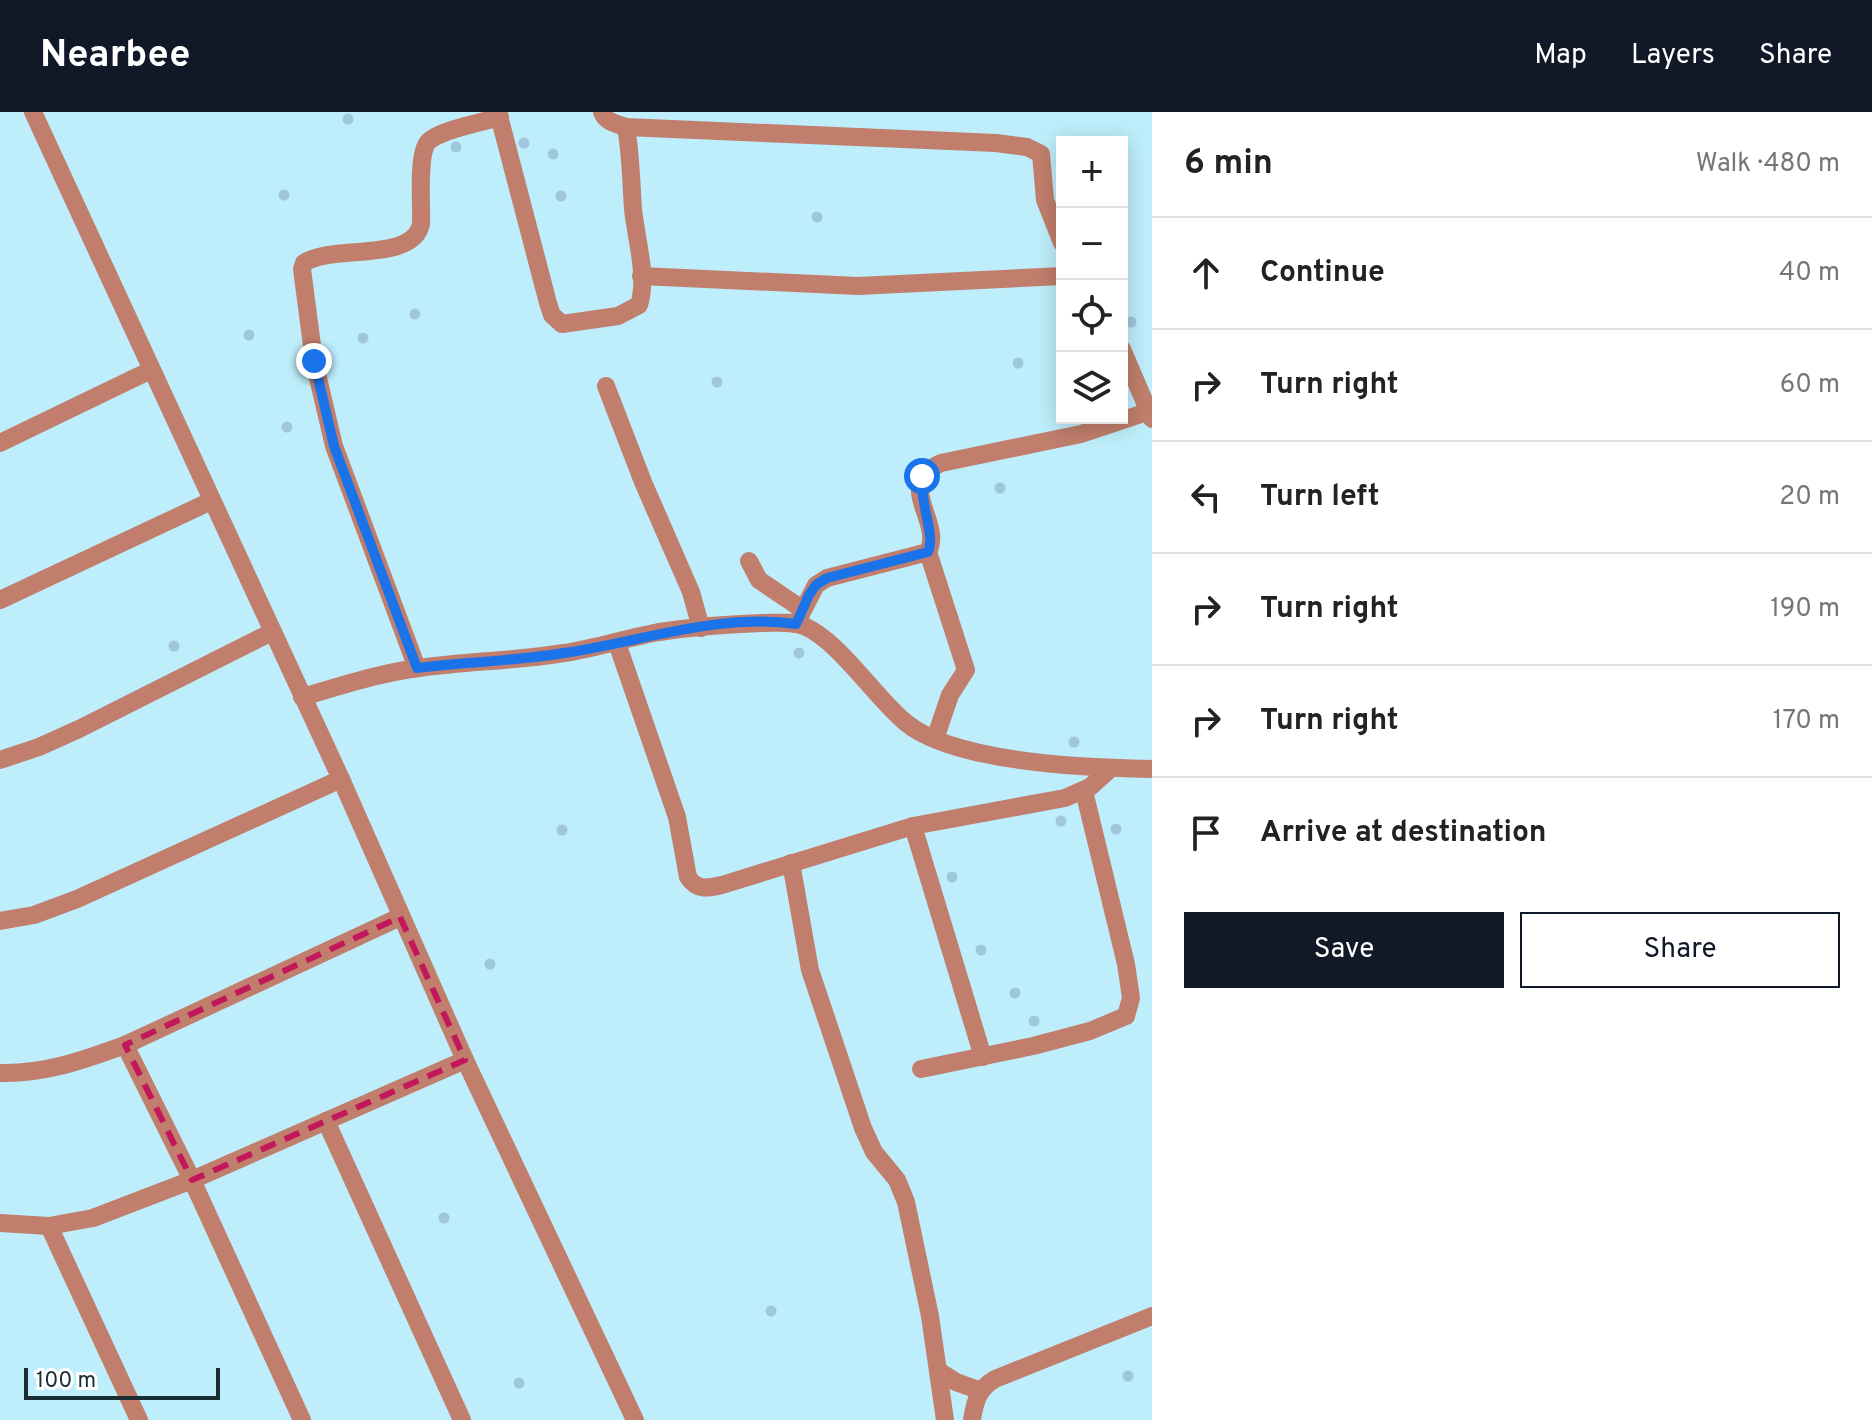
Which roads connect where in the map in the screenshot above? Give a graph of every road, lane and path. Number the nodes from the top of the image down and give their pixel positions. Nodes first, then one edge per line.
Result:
1 (33, 112) edge
2 (602, 112) edge
3 (499, 115) edge
4 (626, 127) junction
5 (1056, 228) edge
6 (641, 276) junction
7 (1056, 276) edge
8 (1123, 352) edge
9 (151, 370) junction
10 (606, 386) dead end
11 (1150, 415) edge
12 (0, 443) edge
13 (211, 501) junction
14 (928, 552) junction
15 (749, 561) dead end
16 (0, 600) edge
17 (799, 616) junction
18 (701, 628) junction
19 (272, 632) junction
20 (617, 643) junction
21 (417, 668) junction
22 (302, 697) junction
23 (935, 739) junction
24 (0, 760) edge
25 (1152, 769) edge
26 (1109, 770) junction
27 (341, 779) junction
28 (1084, 791) junction
29 (913, 826) junction
30 (791, 863) junction
31 (400, 917) junction
32 (0, 921) edge
33 (125, 1045) junction
34 (983, 1057) junction
35 (465, 1060) junction
36 (921, 1069) dead end
37 (0, 1073) edge
38 (326, 1121) junction
39 (192, 1180) junction
40 (0, 1223) edge
41 (49, 1226) junction
42 (1152, 1316) edge
43 (940, 1372) junction
44 (981, 1391) junction
45 (139, 1420) edge
46 (302, 1420) edge
47 (462, 1420) edge
48 (635, 1420) edge
49 (945, 1420) edge
50 (972, 1420) edge

1 - 9 street
2 - 4 street
3 - 6 street
3 - 21 street
4 - 5 street
4 - 6 street
6 - 7 street
8 - 11 street
9 - 12 street
9 - 13 street
10 - 18 street
11 - 14 street
13 - 16 street
13 - 19 street
14 - 17 street
14 - 23 street
15 - 17 street
17 - 18 street
17 - 23 street
18 - 20 street
19 - 22 street
19 - 24 street
20 - 21 street
20 - 30 street
21 - 22 street
22 - 27 street
23 - 26 street
25 - 26 street
26 - 28 street
27 - 31 street
27 - 32 street
28 - 29 street
28 - 34 street
29 - 30 street
29 - 34 street
30 - 43 street
31 - 33 street
31 - 35 street
33 - 37 street
33 - 39 street
34 - 36 street
35 - 38 street
35 - 48 street
38 - 39 street
38 - 47 street
39 - 41 street
39 - 46 street
40 - 41 street
41 - 45 street
42 - 44 street
43 - 44 street
43 - 49 street
44 - 50 street

